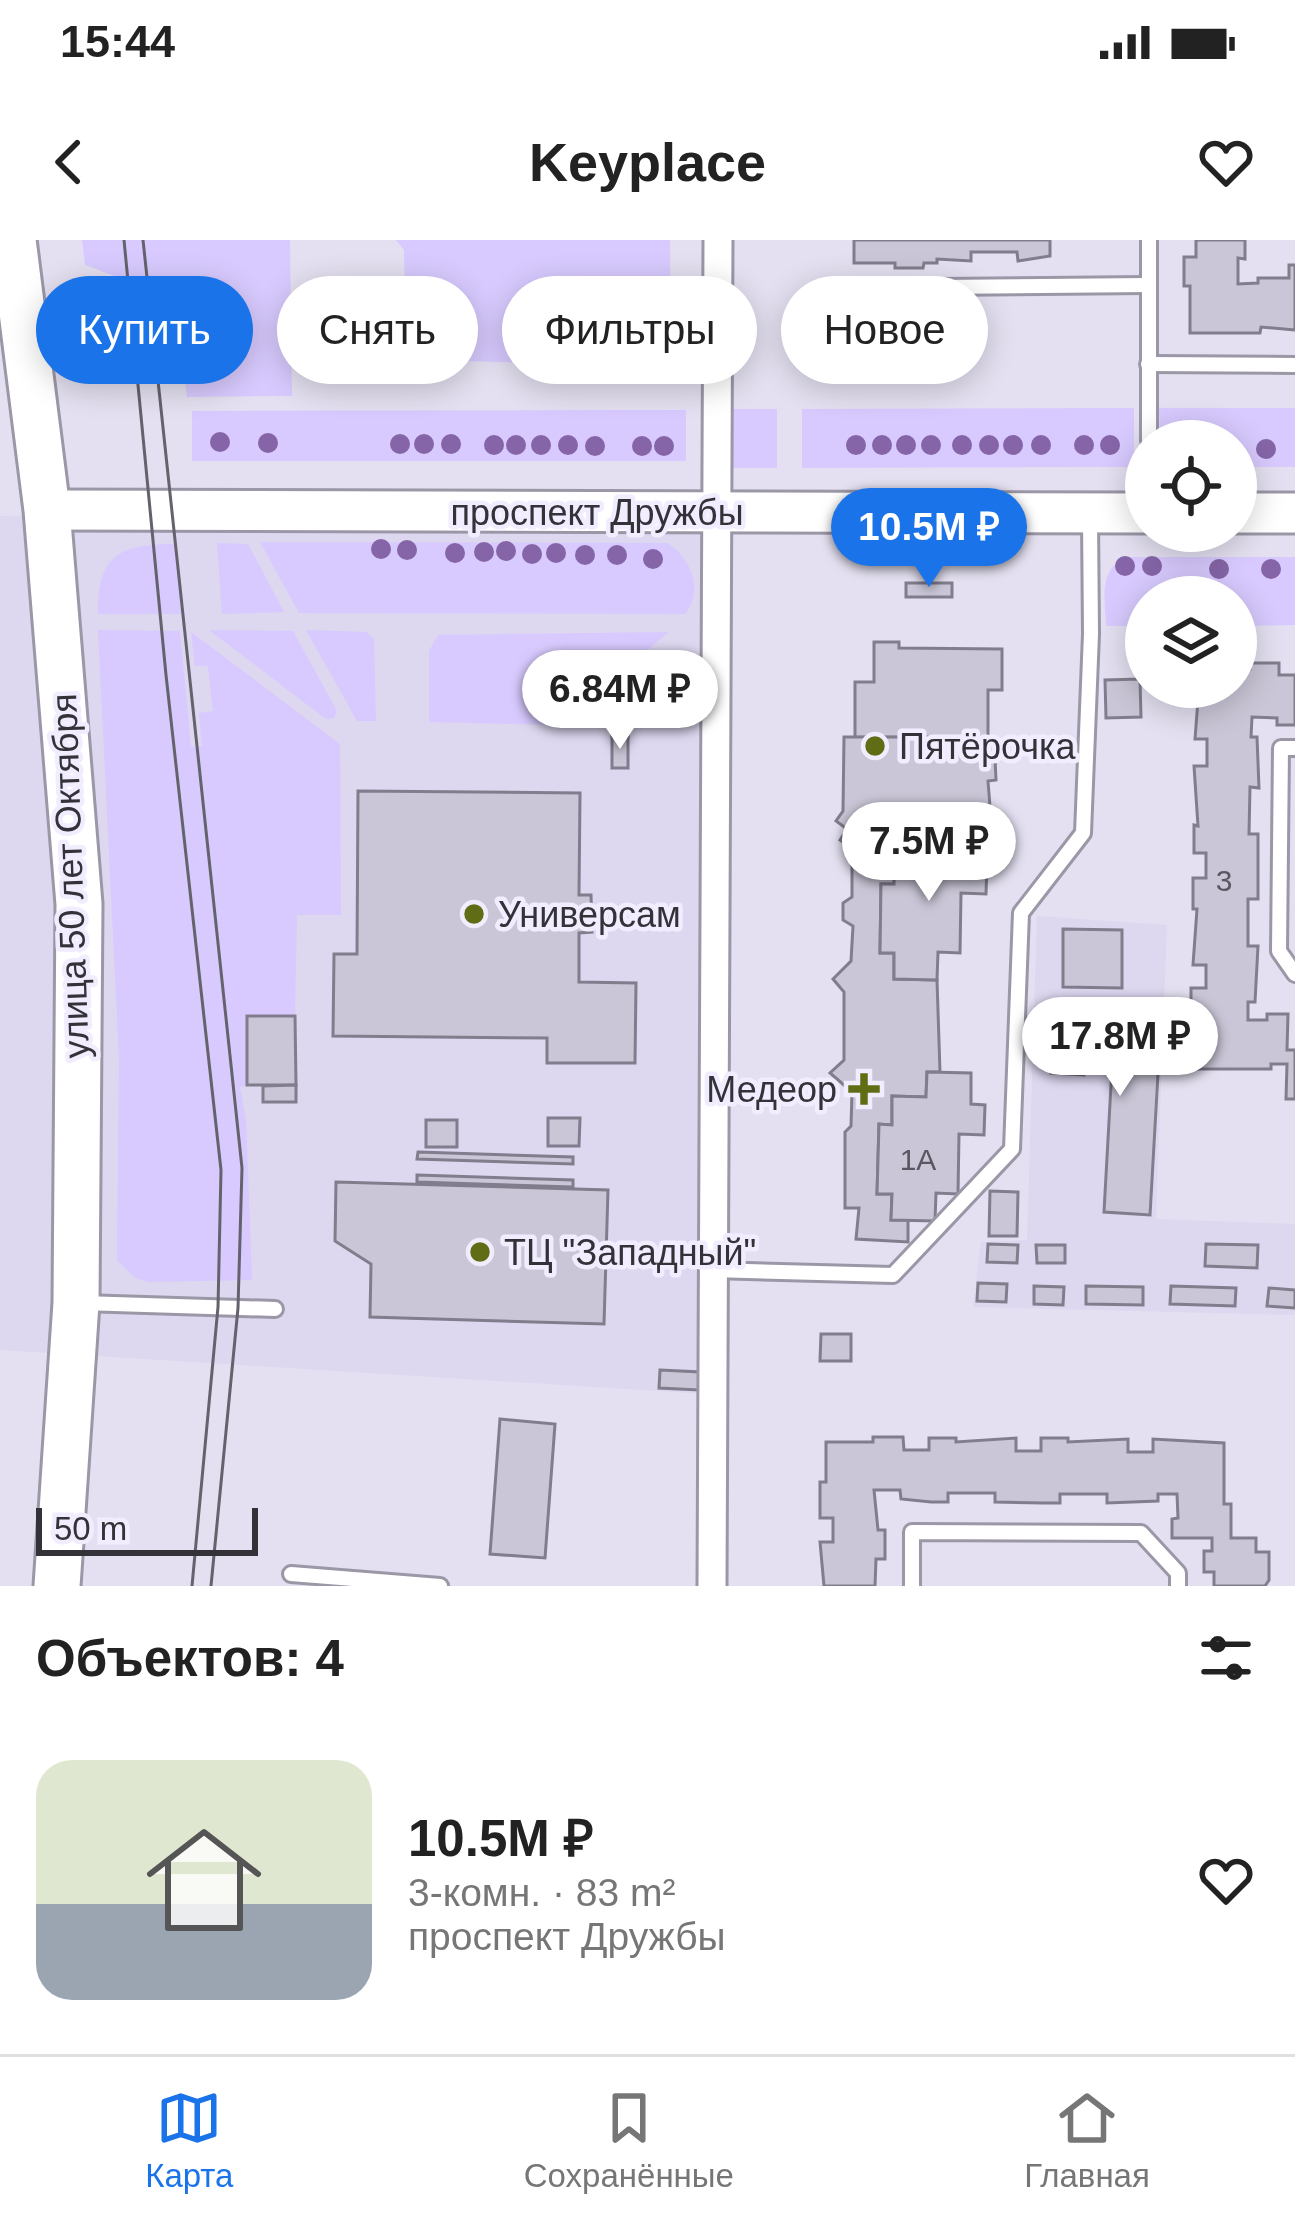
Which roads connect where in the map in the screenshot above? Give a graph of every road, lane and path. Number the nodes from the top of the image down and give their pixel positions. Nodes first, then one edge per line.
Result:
1 (718, 240) edge
2 (1149, 240) edge
3 (10, 269) edge
4 (1148, 285) junction
5 (988, 287) edge
6 (1148, 364) junction
7 (1295, 364) edge
8 (1149, 420) edge
9 (47, 510) junction
10 (715, 512) junction
11 (1090, 513) junction
12 (1125, 513) edge
13 (1257, 513) edge
14 (1295, 513) edge
15 (1295, 748) edge
16 (1295, 974) edge
17 (712, 1270) junction
18 (76, 1303) junction
19 (275, 1309) dead end
20 (291, 1574) dead end
21 (56, 1586) edge
22 (440, 1586) edge
23 (712, 1586) edge
24 (912, 1586) edge
25 (1178, 1586) edge

1 - 10 street
2 - 4 lane
3 - 9 main road, улица 50 лет Октября
4 - 5 lane
4 - 6 lane
6 - 7 lane
6 - 8 lane
9 - 10 main road, проспект Дружбы
9 - 18 main road, улица 50 лет Октября
10 - 11 main road, проспект Дружбы
10 - 17 street
11 - 12 main road, проспект Дружбы
11 - 17 lane
13 - 14 main road
15 - 16 lane
17 - 23 street
18 - 19 lane
18 - 21 main road, улица 50 лет Октября
20 - 22 lane
24 - 25 lane

